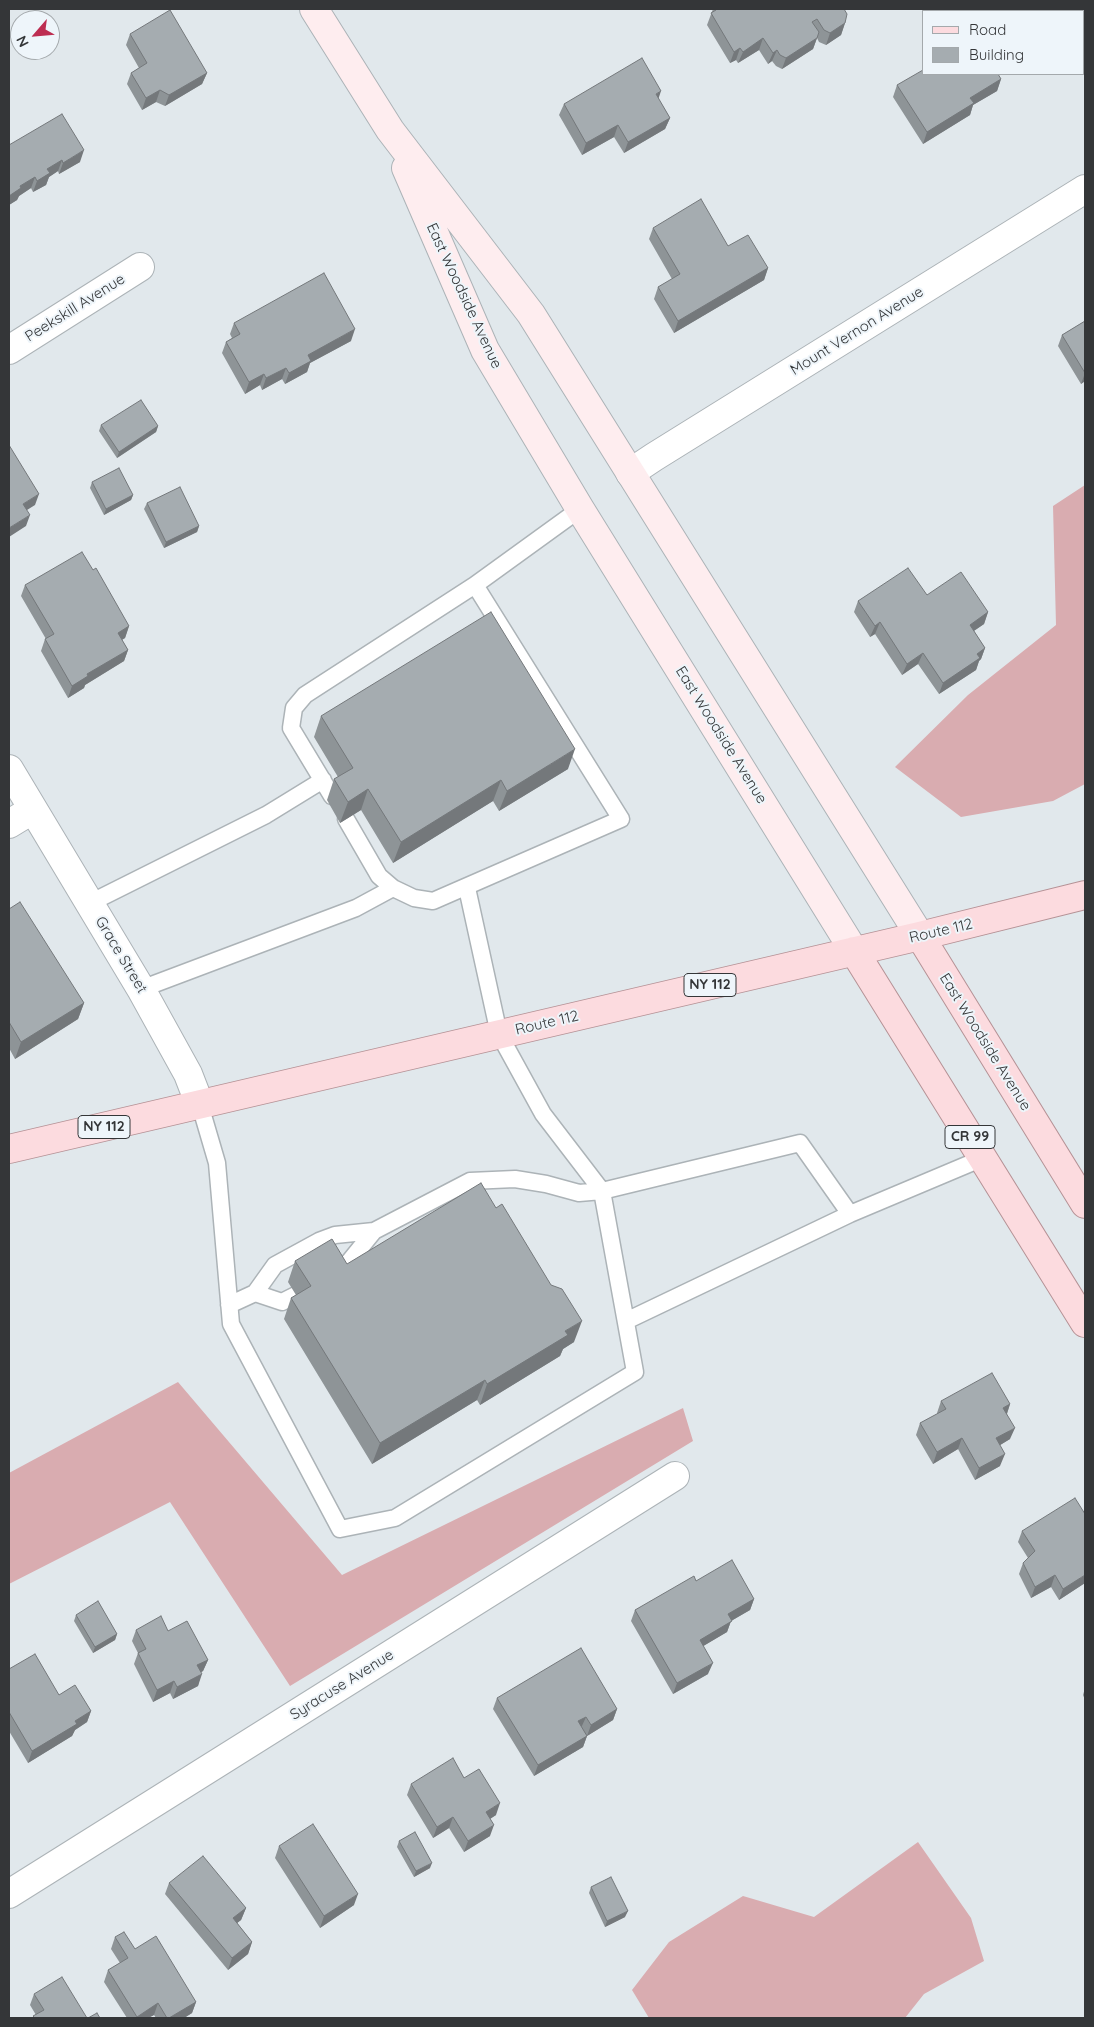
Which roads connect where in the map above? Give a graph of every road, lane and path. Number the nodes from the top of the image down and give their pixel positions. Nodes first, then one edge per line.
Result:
1 (314, 9) edge
2 (390, 130) junction
3 (1085, 190) edge
4 (140, 267) dead end
5 (9, 350) edge
6 (630, 473) junction
7 (580, 509) junction
8 (475, 585) junction
9 (9, 769) edge
10 (322, 780) junction
11 (332, 796) dead end
12 (32, 810) junction
13 (346, 819) edge
14 (9, 824) edge
15 (393, 888) junction
16 (467, 888) junction
17 (1085, 896) edge
18 (90, 903) junction
19 (920, 936) junction
20 (854, 951) junction
21 (141, 989) junction
22 (499, 1034) junction
23 (200, 1105) junction
24 (9, 1149) edge
25 (983, 1158) junction
26 (602, 1191) junction
27 (1085, 1204) edge
28 (850, 1214) junction
29 (374, 1231) junction
30 (332, 1272) edge
31 (255, 1294) junction
32 (296, 1295) edge
33 (229, 1305) junction
34 (626, 1321) junction
35 (1085, 1323) edge
36 (675, 1476) dead end
37 (9, 1894) edge

1 - 2 main road, East Woodside Avenue / CR 99
2 - 6 main road, East Woodside Avenue / CR 99
2 - 7 main road, East Woodside Avenue / CR 99
3 - 6 street, Mount Vernon Avenue
4 - 5 street, Peekskill Avenue
6 - 19 main road, East Woodside Avenue / CR 99
7 - 8 lane
7 - 20 main road, East Woodside Avenue / CR 99
8 - 10 lane
8 - 16 lane
9 - 12 street, Grace Street
10 - 11 lane
10 - 18 lane
12 - 14 street
12 - 18 street, Grace Street
13 - 15 lane
15 - 16 lane
15 - 21 lane
16 - 22 lane
17 - 19 main road, Route 112 / NY 112
18 - 21 street, Grace Street
19 - 20 main road, Route 112 / NY 112
19 - 27 main road, East Woodside Avenue / CR 99
20 - 22 main road, Route 112 / NY 112
20 - 25 main road, East Woodside Avenue / CR 99
21 - 23 street, Grace Street
22 - 23 main road, Route 112 / NY 112
22 - 26 lane
23 - 24 main road, Route 112 / NY 112
23 - 33 lane
25 - 28 lane
25 - 35 main road, East Woodside Avenue / CR 99
26 - 28 lane
26 - 29 lane
26 - 34 lane
28 - 34 lane
29 - 30 lane
29 - 31 lane
31 - 32 lane
31 - 33 lane
33 - 34 lane
36 - 37 street, Syracuse Avenue

